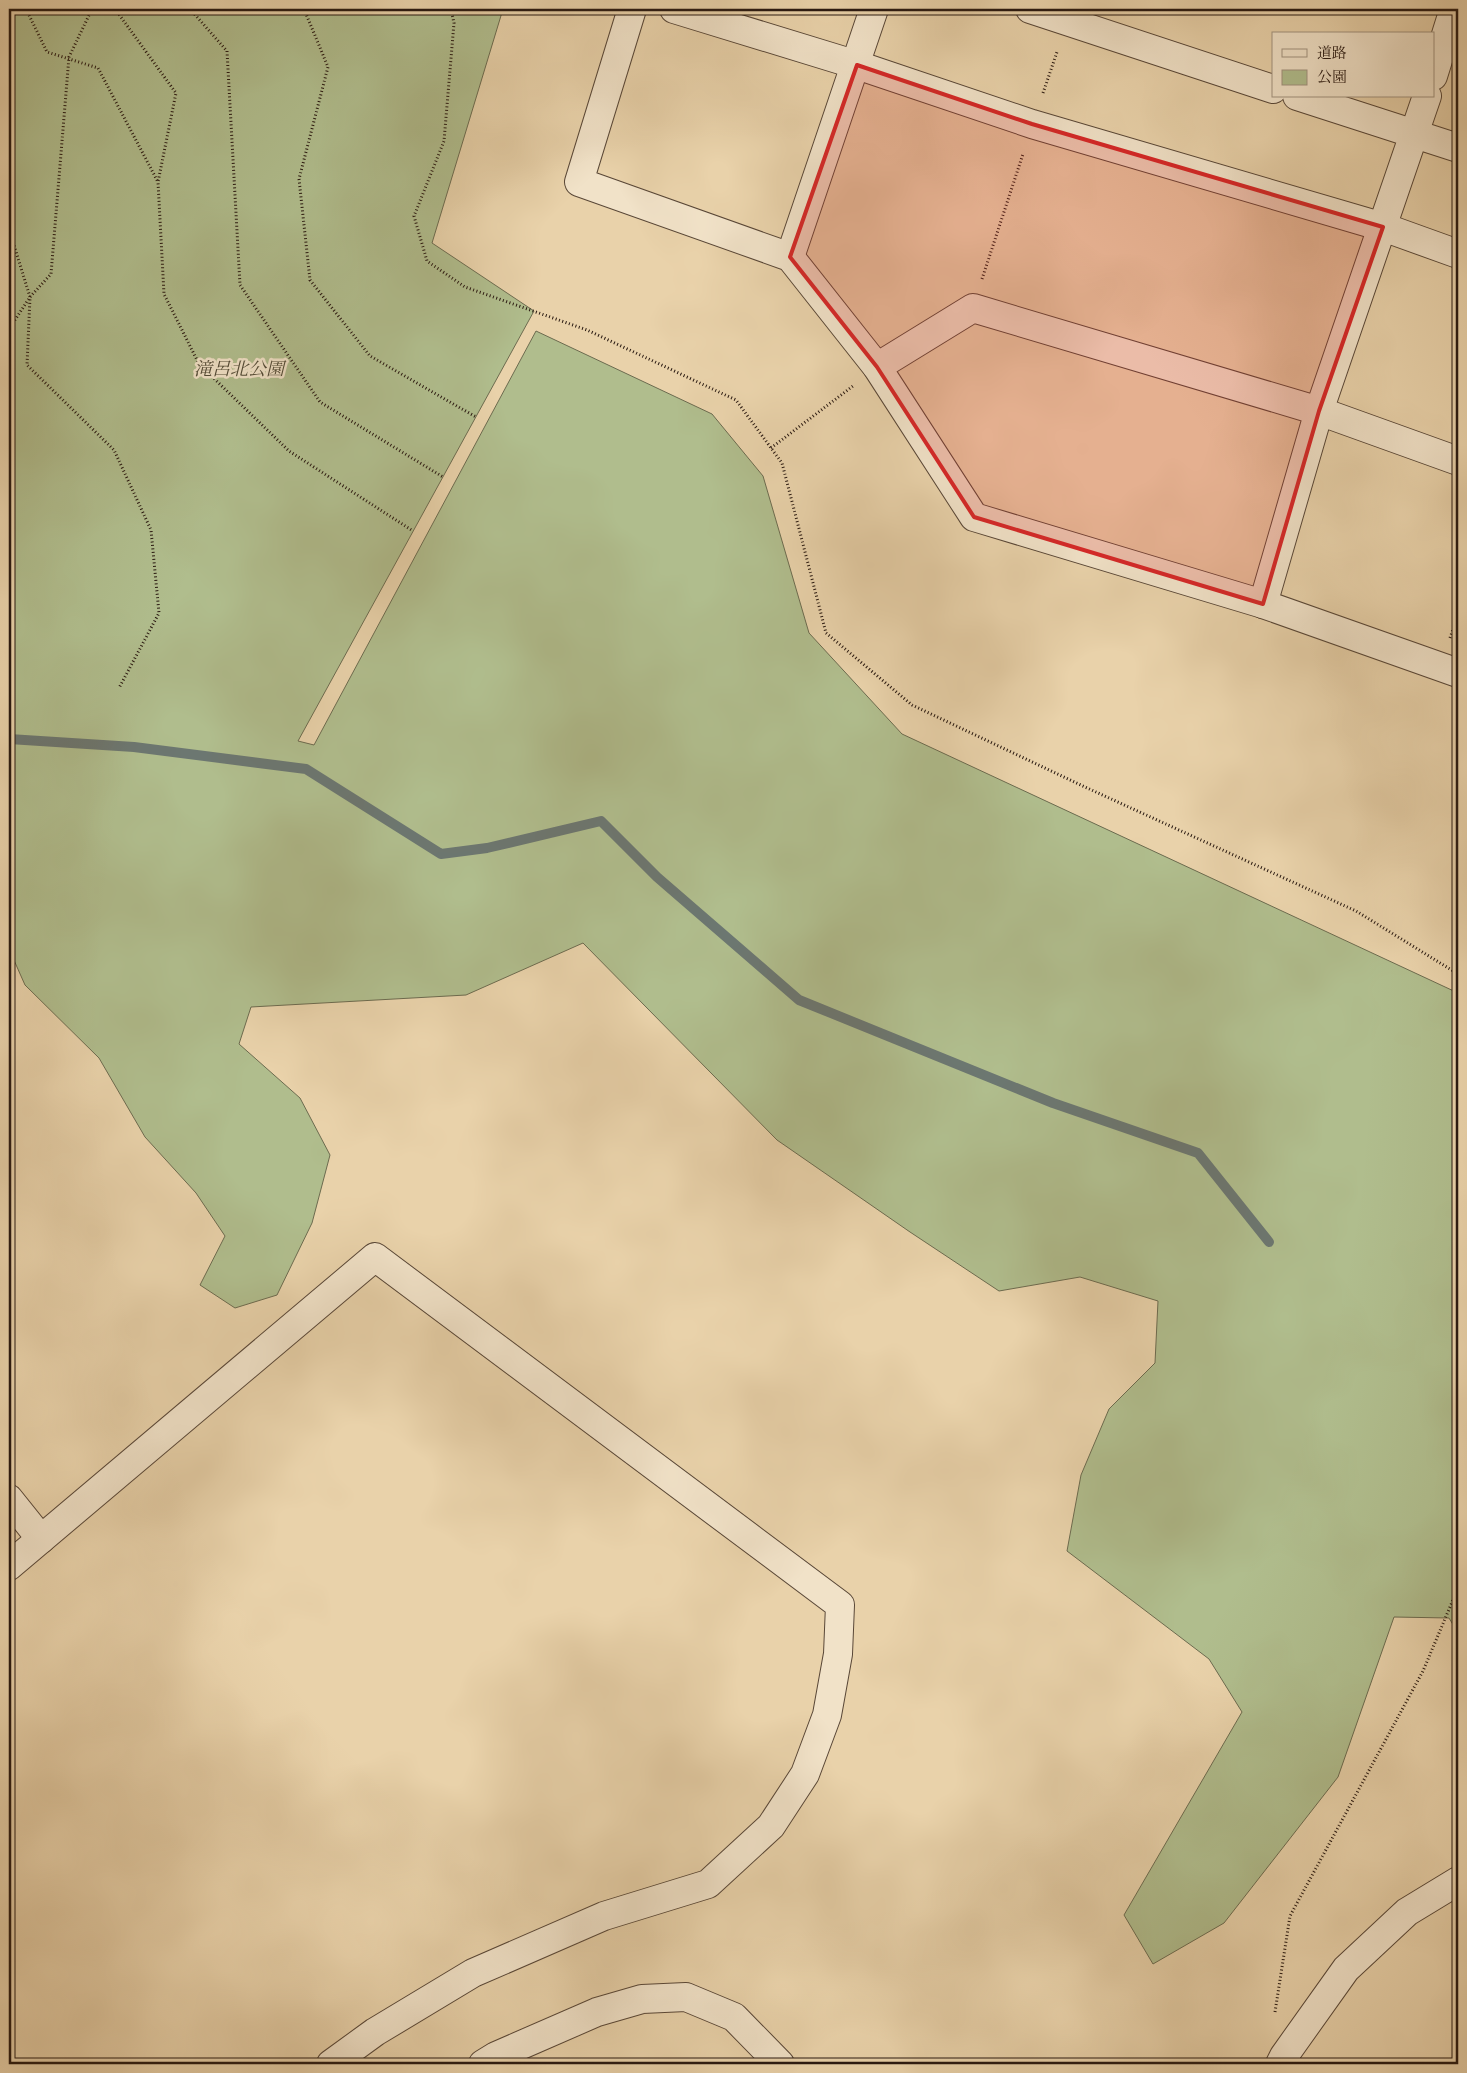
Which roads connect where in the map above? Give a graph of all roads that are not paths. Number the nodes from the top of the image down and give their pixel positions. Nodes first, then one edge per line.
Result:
1 (632, 9) edge
2 (674, 9) edge
3 (874, 9) edge
4 (1030, 9) edge
5 (1454, 9) edge
6 (1070, 15) edge
7 (857, 65) junction
8 (1434, 73) edge
9 (1272, 89) edge
10 (1303, 98) edge
11 (1426, 98) edge
12 (1415, 135) junction
13 (1458, 148) edge
14 (1383, 226) junction
15 (1458, 254) edge
16 (790, 257) junction
17 (877, 367) junction
18 (1319, 411) junction
19 (1458, 461) edge
20 (1264, 604) junction
21 (1458, 673) edge
22 (9, 1499) edge
23 (41, 1539) junction
24 (9, 1566) edge
25 (1458, 1881) edge
26 (1282, 2060) edge
27 (331, 2064) edge
28 (483, 2064) edge
29 (780, 2064) edge

1 - 16 street
2 - 7 street
3 - 7 street
4 - 6 street
5 - 8 street
6 - 9 street
7 - 14 street
7 - 16 street
10 - 12 street
11 - 12 street
12 - 13 street
12 - 14 street
14 - 15 street
14 - 18 street
16 - 17 street
17 - 18 street
17 - 20 street
18 - 19 street
18 - 20 street
20 - 21 street
22 - 23 street
23 - 24 street
23 - 27 street
25 - 26 street
28 - 29 street

